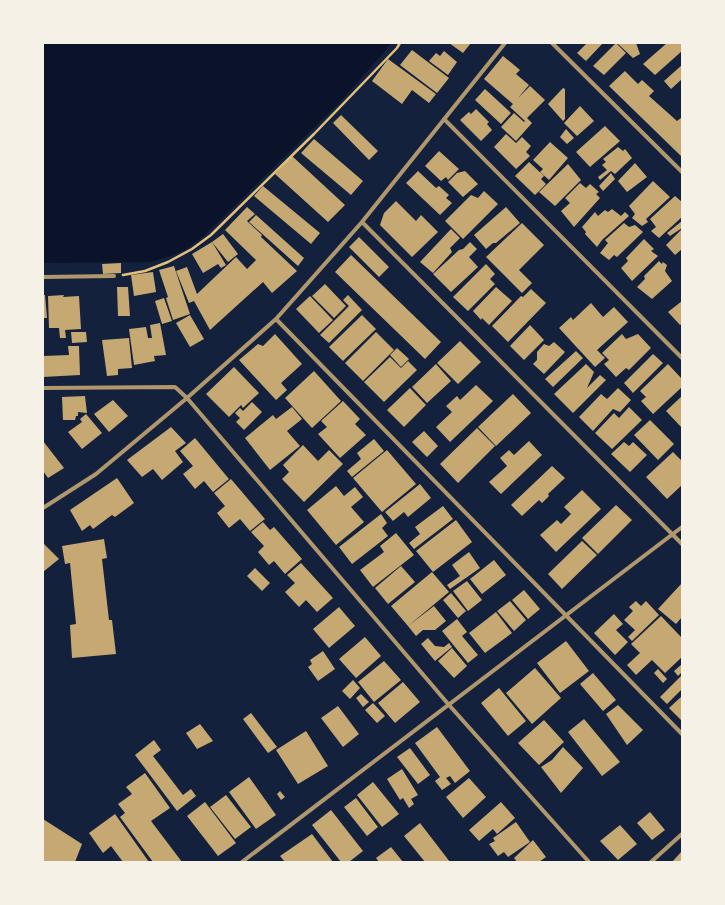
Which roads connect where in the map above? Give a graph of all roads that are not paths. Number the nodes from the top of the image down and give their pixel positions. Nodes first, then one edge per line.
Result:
1 (552, 43) edge
2 (504, 44) edge
3 (444, 119) junction
4 (682, 172) edge
5 (362, 222) junction
6 (114, 276) road end
7 (43, 277) edge
8 (276, 319) junction
9 (682, 358) edge
10 (43, 388) edge
11 (187, 398) junction
12 (43, 508) edge
13 (682, 527) edge
14 (672, 534) junction
15 (682, 544) edge
16 (566, 615) junction
17 (449, 705) junction
18 (682, 734) edge
19 (682, 834) edge
20 (242, 862) edge
21 (589, 862) edge
22 (651, 862) edge

1 - 4 street
2 - 3 street
3 - 5 street
3 - 9 street
5 - 8 street
5 - 14 street
6 - 7 street
8 - 11 street
8 - 16 street
10 - 11 street
11 - 12 street
11 - 17 street
13 - 14 street
14 - 15 street
14 - 16 street
16 - 17 street
16 - 18 street
17 - 20 street
17 - 21 street
19 - 22 street

